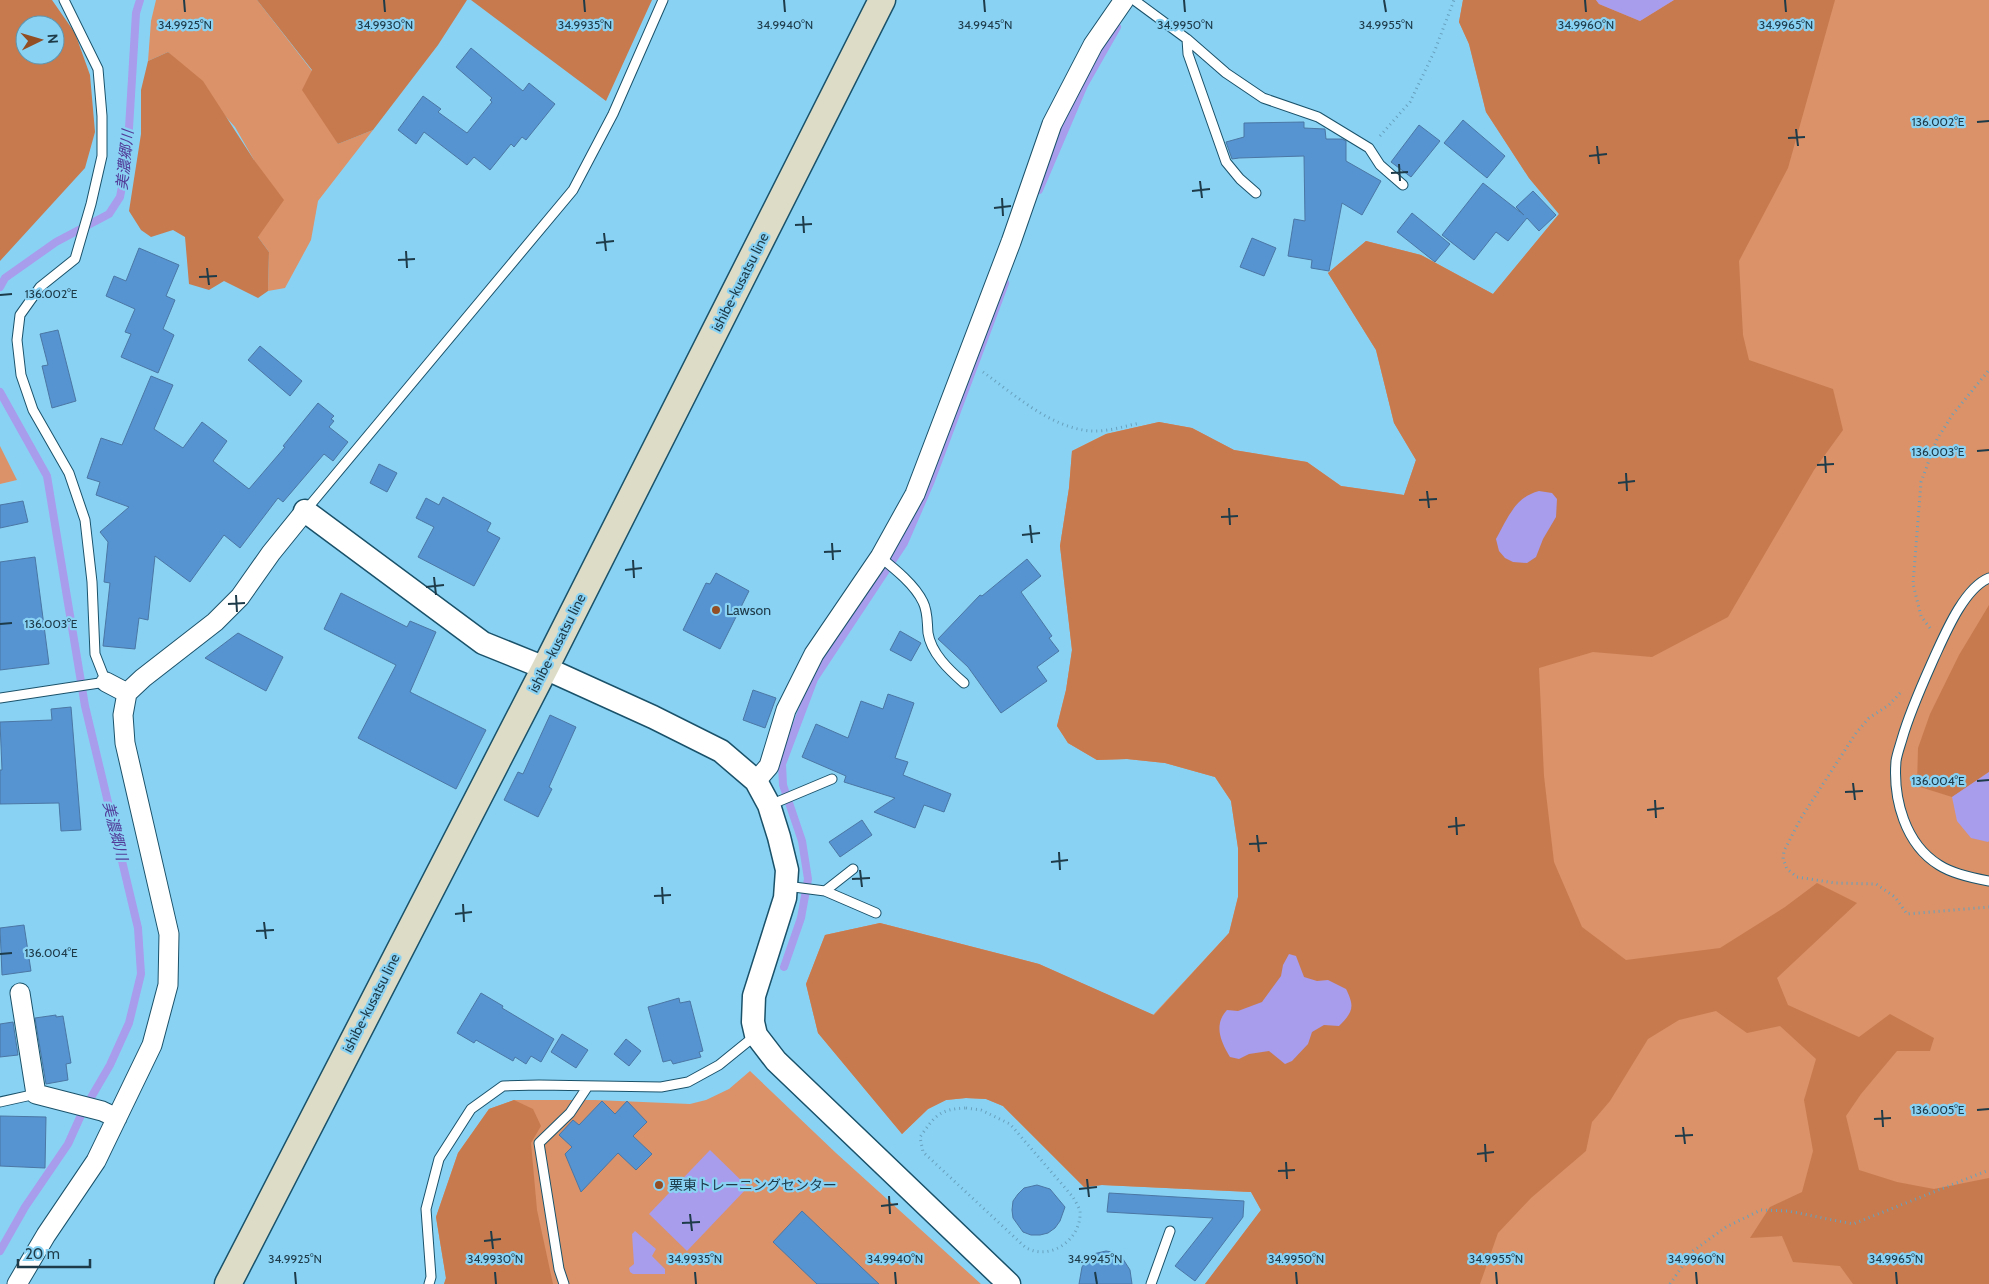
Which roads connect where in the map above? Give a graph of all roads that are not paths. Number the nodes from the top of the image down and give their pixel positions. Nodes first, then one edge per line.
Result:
1 (64, 0) edge
2 (663, 0) edge
3 (882, 0) edge
4 (1132, 1) edge
5 (1187, 40) junction
6 (1403, 185) dead end
7 (1256, 193) dead end
8 (305, 511) junction
9 (887, 562) junction
10 (1989, 578) edge
11 (545, 668) junction
12 (102, 683) junction
13 (964, 683) dead end
14 (127, 694) junction
15 (0, 698) edge
16 (832, 779) dead end
17 (756, 781) junction
18 (781, 800) junction
19 (853, 870) dead end
20 (1989, 881) edge
21 (801, 888) junction
22 (825, 891) junction
23 (876, 913) dead end
24 (20, 993) dead end
25 (756, 1035) junction
26 (588, 1086) junction
27 (36, 1094) junction
28 (0, 1102) edge
29 (109, 1114) junction
30 (1170, 1231) dead end
31 (17, 1284) edge
32 (228, 1284) edge
33 (429, 1284) edge
34 (564, 1284) edge
35 (1009, 1284) edge
36 (1151, 1284) edge

1 - 12 lane
2 - 8 lane
3 - 11 main road, ishibe-kusatsu line
4 - 5 lane
4 - 9 street
5 - 6 lane
5 - 7 lane
8 - 11 street
8 - 14 street
9 - 13 lane
9 - 17 street
10 - 20 lane
11 - 17 street
11 - 32 main road, ishibe-kusatsu line
12 - 14 street
12 - 15 lane
14 - 29 street
16 - 18 lane
17 - 18 street
18 - 21 street
19 - 22 lane
21 - 22 lane
21 - 25 street
22 - 23 lane
24 - 27 street
25 - 26 lane
25 - 35 street
26 - 33 lane
26 - 34 lane
27 - 28 lane
27 - 29 street
29 - 31 street
30 - 36 lane

